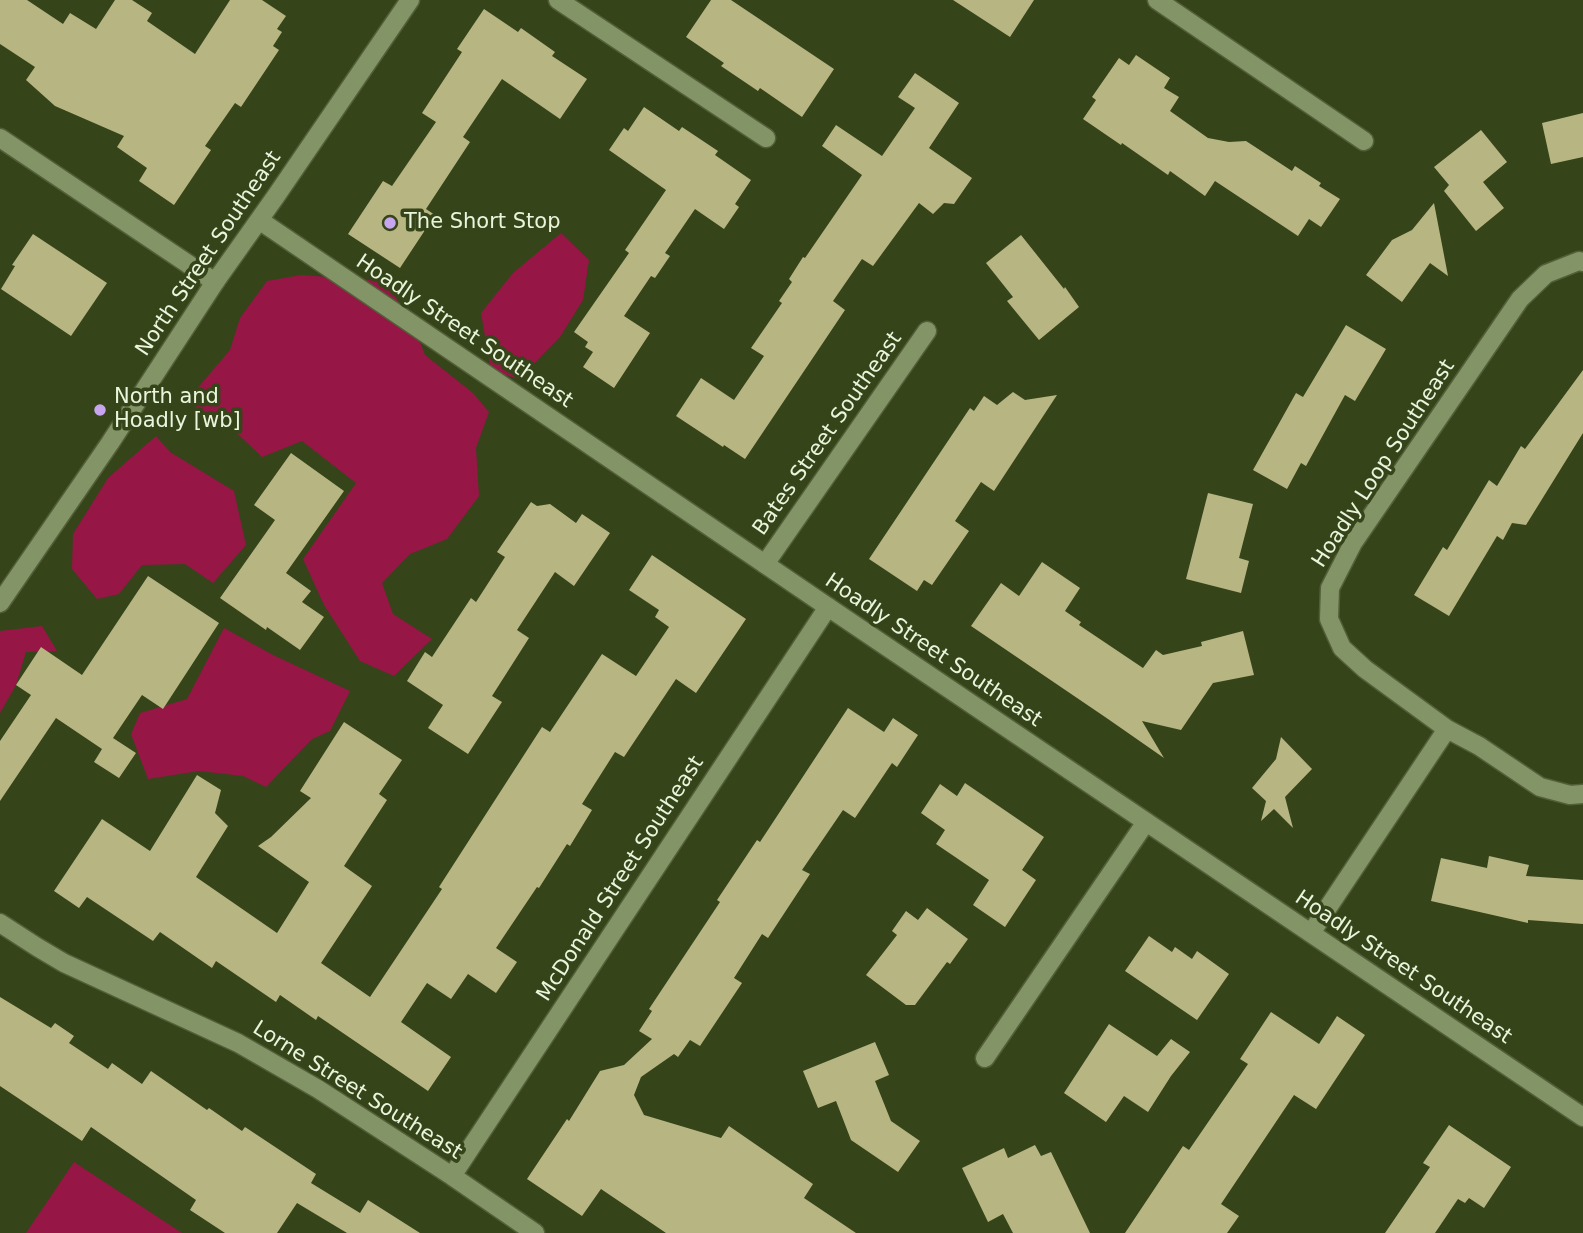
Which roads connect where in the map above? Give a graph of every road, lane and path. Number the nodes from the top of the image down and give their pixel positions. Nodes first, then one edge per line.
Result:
1 (410, 0) edge
2 (558, 0) edge
3 (1157, 0) edge
4 (0, 138) edge
5 (766, 138) dead end
6 (1364, 141) dead end
7 (259, 220) junction
8 (1583, 262) edge
9 (215, 282) junction
10 (927, 331) dead end
11 (765, 564) junction
12 (0, 603) edge
13 (828, 607) junction
14 (1447, 729) junction
15 (1583, 794) edge
16 (1146, 822) junction
17 (0, 923) edge
18 (1311, 933) junction
19 (985, 1058) dead end
20 (1583, 1117) edge
21 (452, 1176) junction
22 (535, 1233) edge

1 - 7 street, North Street Southeast
2 - 5 street
3 - 6 street
4 - 9 street
7 - 9 street, North Street Southeast
7 - 11 street, Hoadly Street Southeast
8 - 14 street, Hoadly Loop Southeast
9 - 12 street, North Street Southeast
10 - 11 street, Bates Street Southeast
11 - 13 street, Hoadly Street Southeast
13 - 16 street, Hoadly Street Southeast
13 - 21 street, McDonald Street Southeast
14 - 15 street, Hoadly Loop Southeast
14 - 18 street
16 - 18 street, Hoadly Street Southeast
16 - 19 street
17 - 21 street, Lorne Street Southeast
18 - 20 street, Hoadly Street Southeast
21 - 22 street, Lorne Street Southeast

